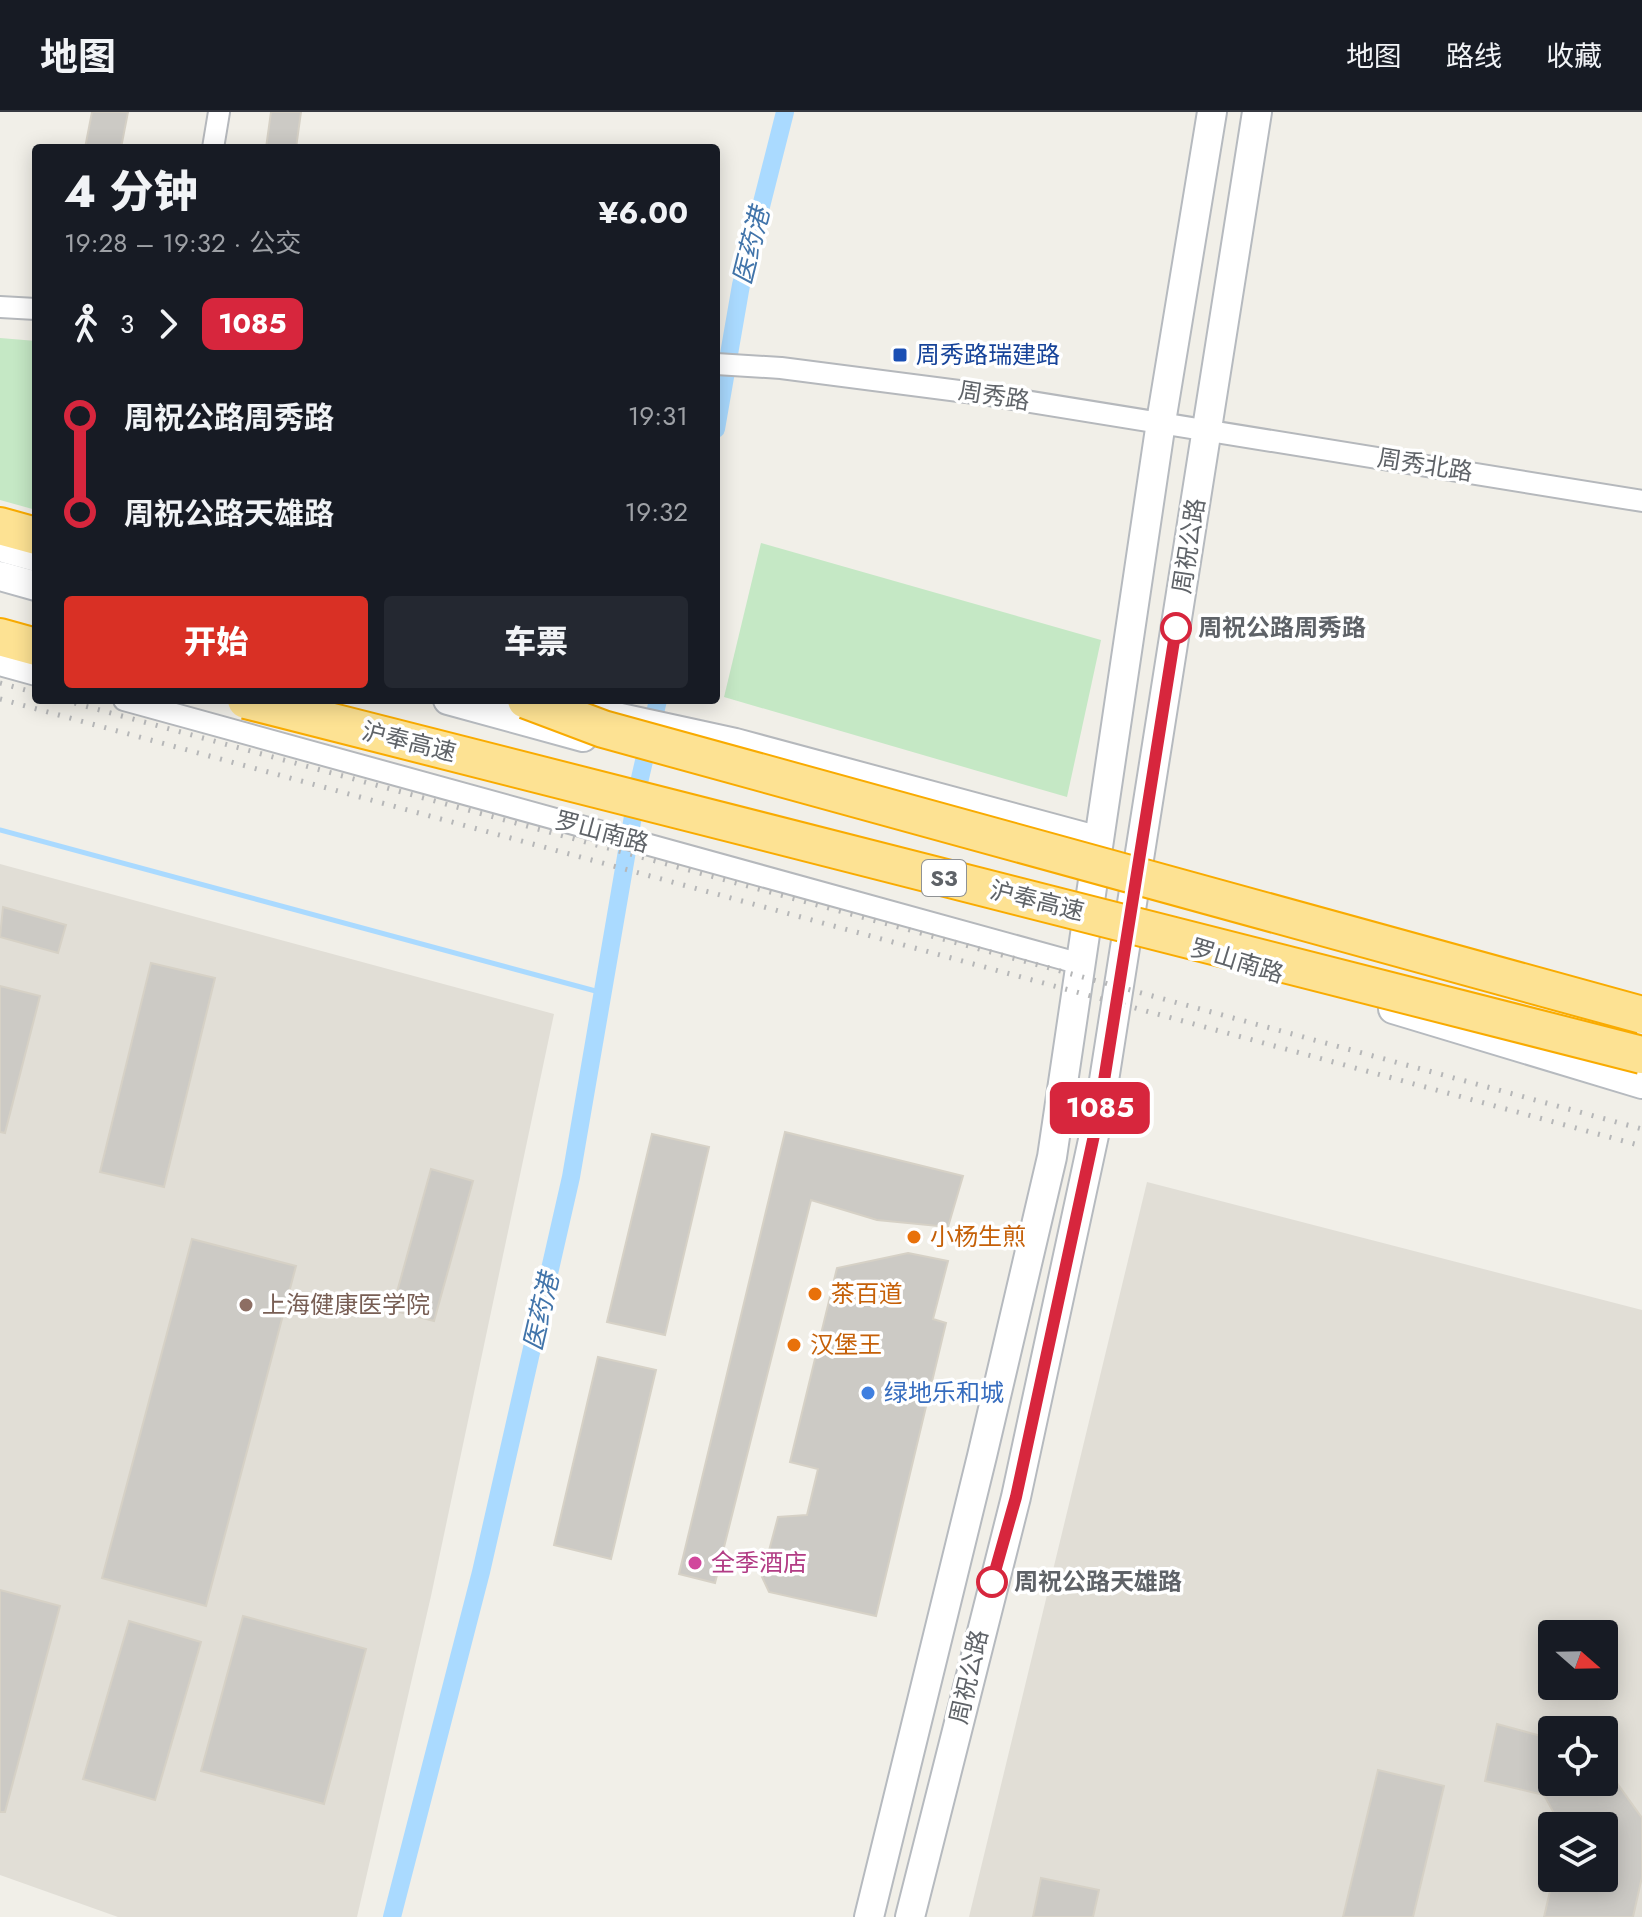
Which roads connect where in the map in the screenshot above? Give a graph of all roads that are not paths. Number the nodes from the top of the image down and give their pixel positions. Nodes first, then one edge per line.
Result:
1 (219, 112) edge
2 (1212, 112) edge
3 (1257, 112) edge
4 (214, 144) edge
5 (0, 307) edge
6 (32, 309) edge
7 (720, 364) edge
8 (1161, 422) junction
9 (1207, 430) junction
10 (1642, 501) edge
11 (0, 526) edge
12 (32, 535) edge
13 (0, 551) edge
14 (32, 560) edge
15 (0, 576) edge
16 (32, 585) edge
17 (0, 621) edge
18 (32, 630) edge
19 (0, 637) edge
20 (32, 646) edge
21 (0, 665) edge
22 (32, 674) edge
23 (138, 704) edge
24 (262, 704) edge
25 (297, 704) edge
26 (462, 704) edge
27 (537, 704) edge
28 (573, 704) edge
29 (1100, 837) junction
30 (1094, 874) junction
31 (1135, 884) junction
32 (1087, 917) junction
33 (1128, 928) junction
34 (1081, 964) junction
35 (1642, 1001) edge
36 (1642, 1015) edge
37 (1642, 1055) edge
38 (1642, 1084) edge
39 (869, 1917) edge
40 (910, 1917) edge

1 - 4 street
2 - 8 street, 周祝公路
3 - 9 street, 周祝公路
5 - 6 street
7 - 8 street, 周秀路
8 - 9 street, 周秀路
8 - 29 street, 周祝公路
9 - 10 street, 周秀北路
9 - 31 street, 周祝公路
11 - 12 highway
13 - 14 street
15 - 16 street
17 - 18 street
19 - 20 highway
21 - 22 street
23 - 34 street, 罗山南路
24 - 37 highway, 沪奉高速 / S3, bridge
25 - 32 street, 罗山南路, bridge
26 - 30 street, 罗山南路
27 - 36 highway, 沪奉高速 / S3, bridge
28 - 29 street
29 - 30 street, 周祝公路
30 - 31 street, 罗山南路
30 - 32 street, 周祝公路
31 - 33 street, 周祝公路
31 - 35 street, 罗山南路
32 - 33 street, 罗山南路
32 - 34 street, 周祝公路
33 - 38 street, 罗山南路
33 - 40 street, 周祝公路
34 - 39 street, 周祝公路

